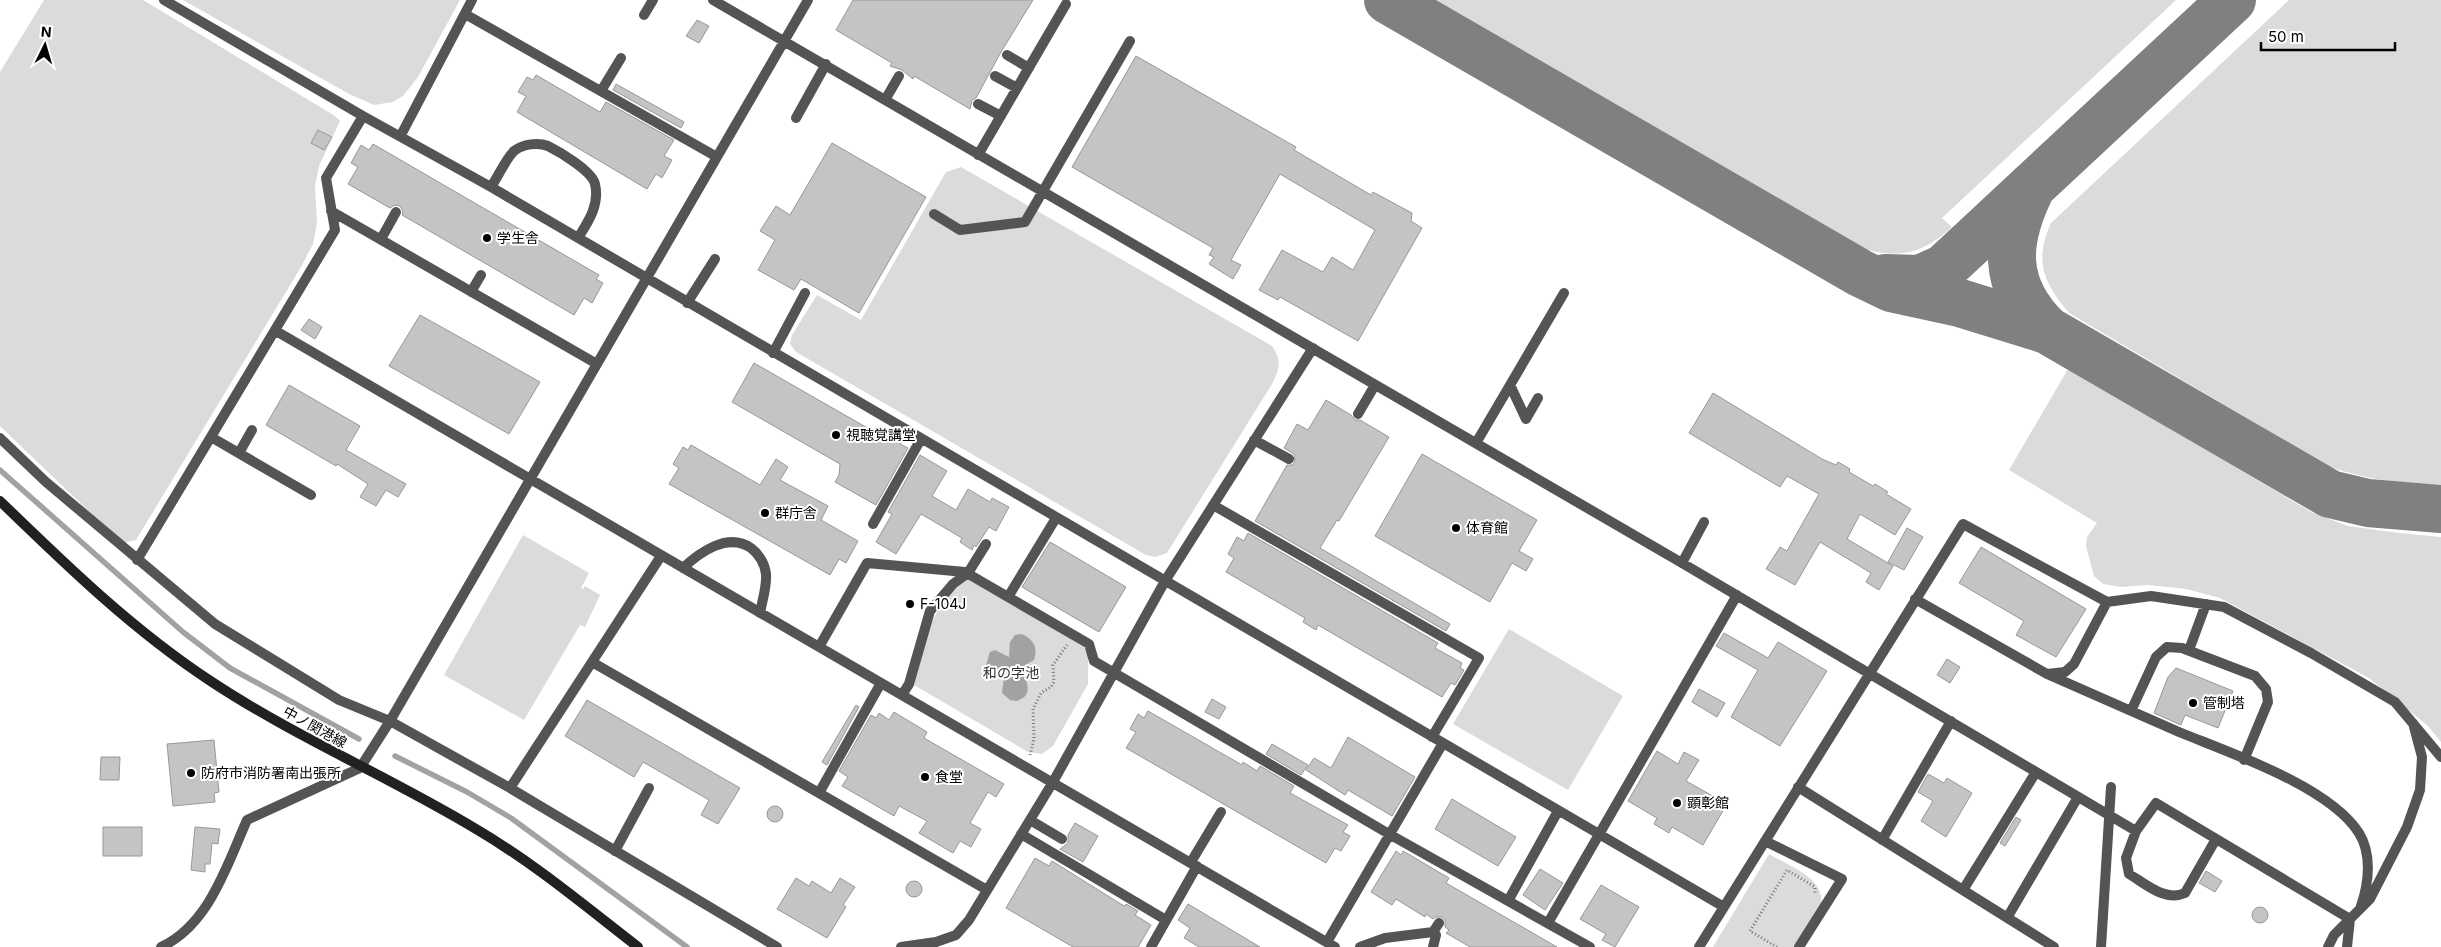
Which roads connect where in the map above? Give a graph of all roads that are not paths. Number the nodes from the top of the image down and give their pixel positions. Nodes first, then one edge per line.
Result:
1 (164, 0) edge
2 (472, 0) edge
3 (653, 0) edge
4 (713, 0) edge
5 (808, 0) edge
6 (1066, 4) dead end
7 (464, 14) junction
8 (644, 15) dead end
9 (785, 41) junction
10 (1130, 41) dead end
11 (1007, 55) dead end
12 (621, 58) dead end
13 (826, 64) junction
14 (1029, 68) junction
15 (900, 76) dead end
16 (994, 76) dead end
17 (1017, 88) junction
18 (601, 91) junction
19 (885, 100) junction
20 (978, 104) dead end
21 (364, 116) junction
22 (1001, 116) junction
23 (796, 118) dead end
24 (401, 135) junction
25 (978, 154) junction
26 (717, 157) junction
27 (491, 187) junction
28 (1042, 192) junction
29 (331, 211) junction
30 (396, 212) dead end
31 (934, 214) dead end
32 (578, 238) junction
33 (381, 239) junction
34 (715, 259) dead end
35 (481, 274) dead end
36 (646, 279) junction
37 (471, 292) junction
38 (805, 293) dead end
39 (1564, 293) dead end
40 (687, 303) junction
41 (276, 331) junction
42 (1312, 348) junction
43 (773, 353) junction
44 (597, 364) junction
45 (1375, 385) junction
46 (1510, 385) junction
47 (1538, 398) dead end
48 (1358, 414) dead end
49 (252, 430) dead end
50 (0, 438) edge
51 (211, 438) junction
52 (921, 439) junction
53 (1254, 440) junction
54 (1476, 443) junction
55 (239, 453) junction
56 (1289, 459) dead end
57 (530, 480) junction
58 (311, 495) dead end
59 (0, 501) edge
60 (1213, 505) junction
61 (1056, 518) junction
62 (1704, 522) dead end
63 (873, 524) dead end
64 (986, 544) dead end
65 (661, 556) junction
66 (137, 560) junction
67 (1682, 563) junction
68 (683, 568) junction
69 (968, 573) junction
70 (1165, 581) junction
71 (1737, 595) junction
72 (1008, 597) junction
73 (1915, 599) junction
74 (2107, 602) junction
75 (2206, 604) junction
76 (760, 612) junction
77 (819, 647) junction
78 (2189, 650) junction
79 (592, 662) junction
80 (1114, 672) junction
81 (1869, 672) junction
82 (2047, 674) junction
83 (881, 683) junction
84 (902, 695) junction
85 (2131, 711) junction
86 (390, 721) junction
87 (1951, 721) junction
88 (2413, 723) junction
89 (1432, 737) junction
90 (1443, 744) junction
91 (2441, 757) edge
92 (2244, 760) junction
93 (360, 768) junction
94 (2036, 772) junction
95 (1053, 782) junction
96 (1798, 787) junction
97 (2110, 787) dead end
98 (510, 788) junction
99 (649, 788) dead end
100 (819, 793) junction
101 (2078, 797) junction
102 (1558, 811) junction
103 (1221, 812) dead end
104 (2108, 815) junction
105 (1030, 820) junction
106 (2136, 831) junction
107 (1021, 834) junction
108 (1389, 834) junction
109 (1600, 835) junction
110 (1062, 839) dead end
111 (2216, 839) junction
112 (1882, 840) junction
113 (1765, 841) junction
114 (615, 851) junction
115 (1194, 864) junction
116 (988, 890) junction
117 (1963, 890) junction
118 (1508, 900) junction
119 (1724, 907) junction
120 (2359, 910) junction
121 (2007, 918) junction
122 (2350, 919) junction
123 (1166, 920) junction
124 (1548, 923) junction
125 (1331, 945) edge
126 (161, 947) edge
127 (638, 947) edge
128 (777, 947) edge
129 (901, 947) edge
130 (1151, 947) edge
131 (1360, 947) edge
132 (1433, 947) edge
133 (1590, 947) edge
134 (1699, 947) edge
135 (1799, 947) edge
136 (2054, 947) edge
137 (2101, 947) edge
138 (2328, 947) edge
139 (2348, 947) edge

1 - 21 street
2 - 7 street
3 - 8 street
4 - 9 street
5 - 9 street
6 - 14 street
7 - 18 street
7 - 24 street
9 - 13 street
9 - 26 street
10 - 28 street
11 - 14 street
12 - 18 street
13 - 19 street
13 - 23 street
14 - 17 street
15 - 19 street
16 - 17 street
17 - 22 street
18 - 26 street
19 - 25 street
20 - 22 street
21 - 24 street
21 - 29 street
22 - 25 street
24 - 27 street
25 - 28 street
26 - 36 street
27 - 32 street
27 - 32 street
28 - 31 street
28 - 42 street
29 - 33 street
29 - 41 street
30 - 33 street
32 - 36 street
33 - 37 street
34 - 40 street
35 - 37 street
36 - 40 street
36 - 44 street
37 - 44 street
38 - 43 street
39 - 46 street
40 - 43 street
41 - 51 street
41 - 57 street
42 - 45 street
42 - 53 street
43 - 52 street
44 - 57 street
45 - 48 street
45 - 54 street
46 - 47 street
46 - 54 street
49 - 55 street
50 - 66 street
51 - 55 street
51 - 66 street
52 - 61 street
52 - 63 street
53 - 56 street
53 - 60 street
54 - 67 street
55 - 58 street
57 - 65 street
57 - 86 street
59 - 93 main road, 中ノ関港線
60 - 70 street
60 - 89 street
61 - 70 street
61 - 72 street
62 - 67 street
64 - 69 street
65 - 68 street
65 - 79 street
66 - 86 street
67 - 71 street
68 - 76 street
68 - 76 street
69 - 72 street
69 - 77 street
69 - 84 street
70 - 80 street
70 - 89 street
71 - 81 street
71 - 109 street
72 - 80 street
73 - 74 street
73 - 81 street
73 - 82 street
74 - 75 street
74 - 82 street
75 - 78 street
75 - 88 street
76 - 77 street
77 - 83 street
78 - 85 street
78 - 92 street
79 - 98 street
79 - 100 street
80 - 95 street
80 - 108 street
81 - 87 street
81 - 96 street
82 - 85 street
83 - 84 street
83 - 100 street
84 - 95 street
85 - 92 street
86 - 93 street
86 - 98 street
87 - 94 street
87 - 112 street
88 - 91 street
88 - 120 street
89 - 90 street
90 - 102 street
90 - 108 street
92 - 120 street
93 - 126 street
93 - 127 main road, 中ノ関港線
94 - 101 street
94 - 117 street
95 - 105 street
95 - 115 street
96 - 112 street
96 - 113 street
97 - 104 street
98 - 114 street
99 - 114 street
100 - 116 street
101 - 104 street
101 - 121 street
102 - 109 street
102 - 118 street
103 - 115 street
104 - 106 street
104 - 137 street
105 - 107 street
105 - 110 street
106 - 111 street
106 - 111 street
107 - 116 street
107 - 123 street
108 - 118 street
108 - 125 street
109 - 119 street
109 - 124 street
111 - 122 street
112 - 117 street
113 - 119 street
113 - 135 street
114 - 128 street
115 - 123 street
115 - 125 street
116 - 129 street
117 - 121 street
118 - 124 street
119 - 134 street
120 - 122 street
121 - 136 street
122 - 138 street
122 - 139 street
123 - 130 street
124 - 133 street
131 - 132 street

